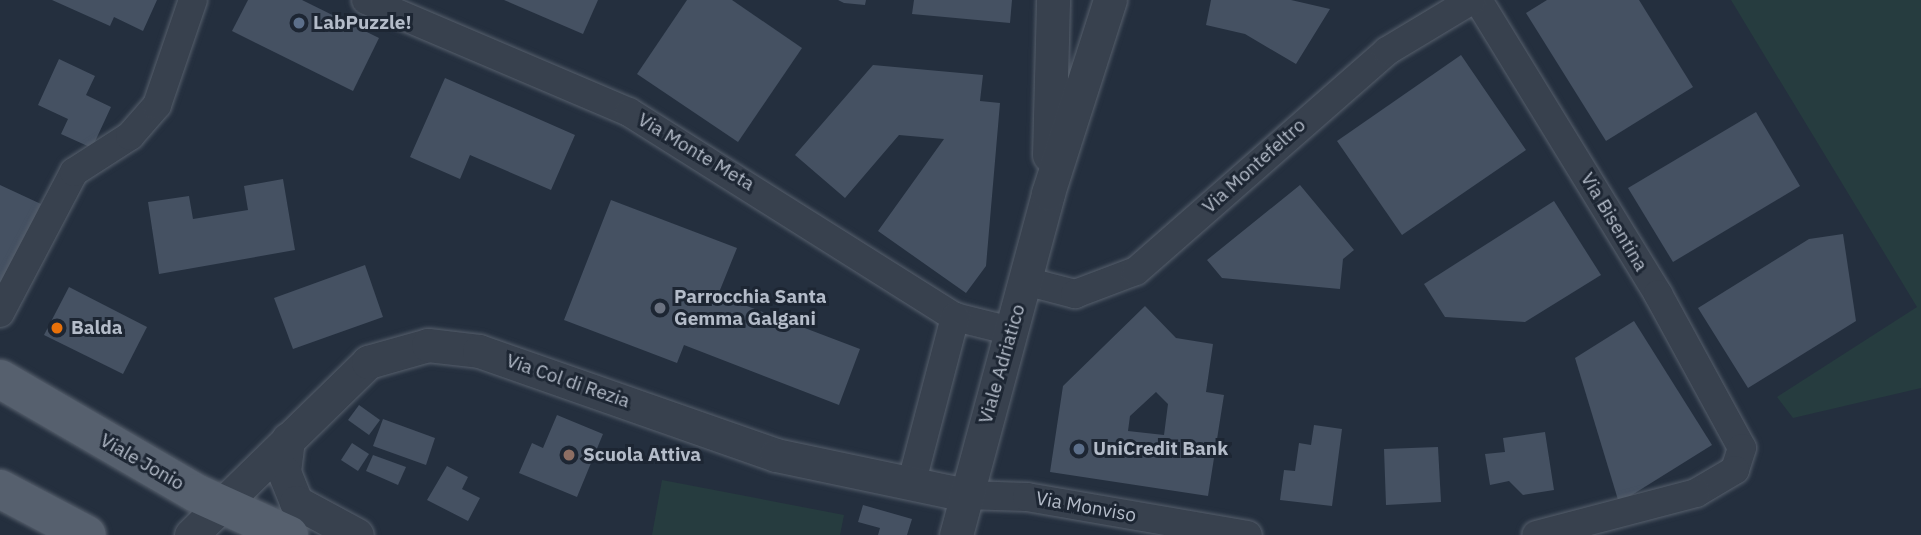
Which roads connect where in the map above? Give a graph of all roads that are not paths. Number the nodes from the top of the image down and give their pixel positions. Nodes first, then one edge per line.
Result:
1 (193, 0) edge
2 (366, 0) edge
3 (1053, 0) edge
4 (1110, 0) edge
5 (1472, 0) edge
6 (1478, 0) edge
7 (1048, 193) junction
8 (1026, 281) junction
9 (0, 313) edge
10 (955, 317) junction
11 (1011, 331) junction
12 (0, 379) edge
13 (288, 439) junction
14 (911, 485) junction
15 (0, 489) edge
16 (966, 495) junction
17 (218, 504) junction
18 (87, 535) edge
19 (191, 535) edge
20 (289, 535) edge
21 (357, 535) edge
22 (956, 535) edge
23 (1248, 535) edge
24 (1536, 535) edge

1 - 9 street
2 - 10 street, Via Monte Meta
3 - 7 street
4 - 7 street
5 - 8 street, Via Montefeltro
6 - 24 street, Via Bisentina
7 - 8 street, Viale Adriatico
8 - 11 street, Viale Adriatico
10 - 11 street, Via Monte Meta
10 - 14 street
11 - 16 street, Viale Adriatico
12 - 17 main road, Viale Jonio
13 - 14 street, Via Col di Rezia
13 - 17 street, Via Col di Rezia
13 - 21 street
14 - 16 street, Via Col di Rezia
15 - 18 main road
16 - 22 street, Viale Adriatico
16 - 23 street, Via Monviso
17 - 19 street, Via Col di Rezia
17 - 20 main road, Viale Jonio

